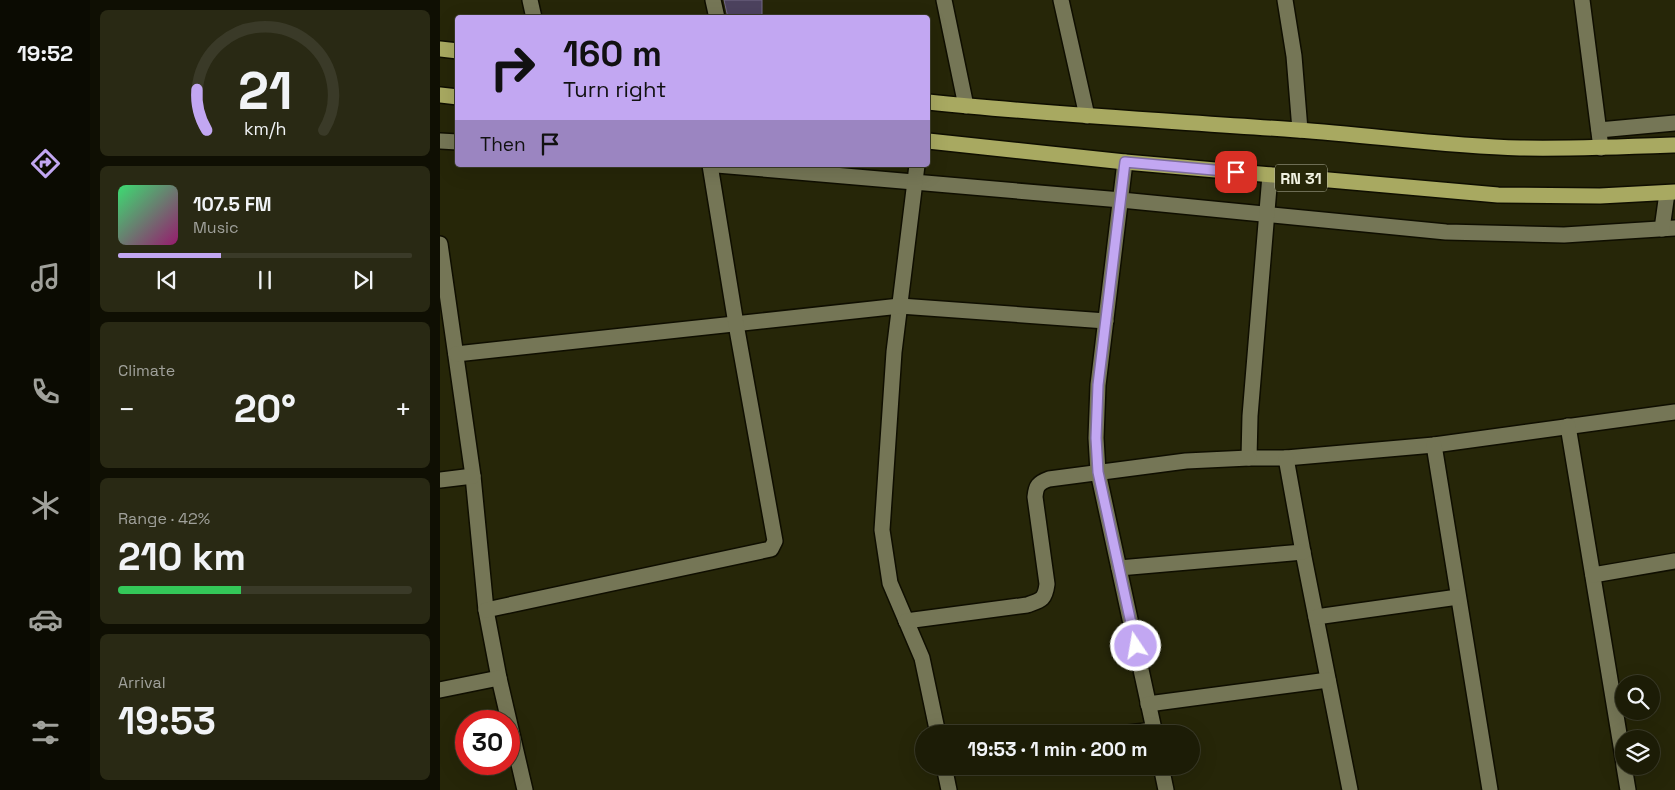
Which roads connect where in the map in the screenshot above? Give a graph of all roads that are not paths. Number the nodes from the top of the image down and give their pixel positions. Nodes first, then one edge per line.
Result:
1 (530, 0) edge
2 (712, 0) edge
3 (944, 0) edge
4 (1061, 0) edge
5 (1285, 0) edge
6 (1582, 0) edge
7 (533, 15) edge
8 (716, 15) edge
9 (440, 49) edge
10 (455, 51) edge
11 (440, 95) edge
12 (455, 97) edge
13 (930, 102) edge
14 (966, 106) junction
15 (1087, 116) junction
16 (1675, 123) edge
17 (1300, 130) junction
18 (1599, 130) junction
19 (440, 141) edge
20 (930, 141) edge
21 (455, 142) edge
22 (1675, 145) edge
23 (1601, 148) junction
24 (1125, 162) junction
25 (710, 167) edge
26 (742, 167) edge
27 (917, 167) edge
28 (1270, 175) junction
29 (916, 181) junction
30 (1671, 192) edge
31 (1121, 200) junction
32 (1266, 214) junction
33 (1668, 228) edge
34 (440, 244) edge
35 (900, 306) junction
36 (1106, 321) junction
37 (736, 324) junction
38 (446, 336) edge
39 (456, 354) junction
40 (1675, 412) edge
41 (1568, 426) junction
42 (1434, 445) junction
43 (1249, 458) junction
44 (1286, 458) junction
45 (1098, 472) junction
46 (473, 476) junction
47 (440, 480) edge
48 (1303, 552) junction
49 (1675, 561) edge
50 (1119, 568) junction
51 (1593, 575) junction
52 (1458, 597) junction
53 (486, 610) junction
54 (1316, 617) junction
55 (906, 621) junction
56 (499, 678) junction
57 (1328, 680) junction
58 (440, 690) edge
59 (1148, 704) junction
60 (936, 725) edge
61 (1152, 725) edge
62 (1618, 730) edge
63 (946, 775) edge
64 (1163, 775) edge
65 (1626, 775) edge
66 (525, 790) edge
67 (949, 790) edge
68 (1166, 790) edge
69 (1350, 790) edge
70 (1490, 790) edge
71 (1628, 790) edge

1 - 7 street
2 - 8 street
3 - 14 street
4 - 15 street
5 - 17 street
6 - 18 street
9 - 10 highway
11 - 12 highway
13 - 14 highway
14 - 15 highway
15 - 17 highway
16 - 18 street
17 - 23 highway
18 - 23 street
19 - 21 street
20 - 24 highway, RN 31
22 - 23 highway
24 - 28 highway, RN 31
24 - 31 street
25 - 37 street
26 - 29 street
27 - 29 street
28 - 30 highway, RN 31
28 - 32 street
29 - 31 street
29 - 35 street
30 - 33 street
31 - 32 street
31 - 36 street
32 - 33 street
32 - 43 street
34 - 38 street
35 - 36 street
35 - 37 street
35 - 55 street
36 - 45 street
37 - 39 street
37 - 53 street
38 - 39 street
39 - 46 street
40 - 41 street
41 - 42 street
41 - 51 street
42 - 44 street
42 - 52 street
43 - 44 street
43 - 45 street
44 - 48 street
45 - 50 street
45 - 55 street
46 - 47 street
46 - 53 street
48 - 50 street
48 - 54 street
49 - 51 street
50 - 59 street
51 - 62 street
52 - 54 street
52 - 70 street
53 - 56 street
54 - 57 street
55 - 60 street
56 - 58 street
56 - 66 street
57 - 59 street
57 - 69 street
59 - 61 street
63 - 67 street
64 - 68 street
65 - 71 street

